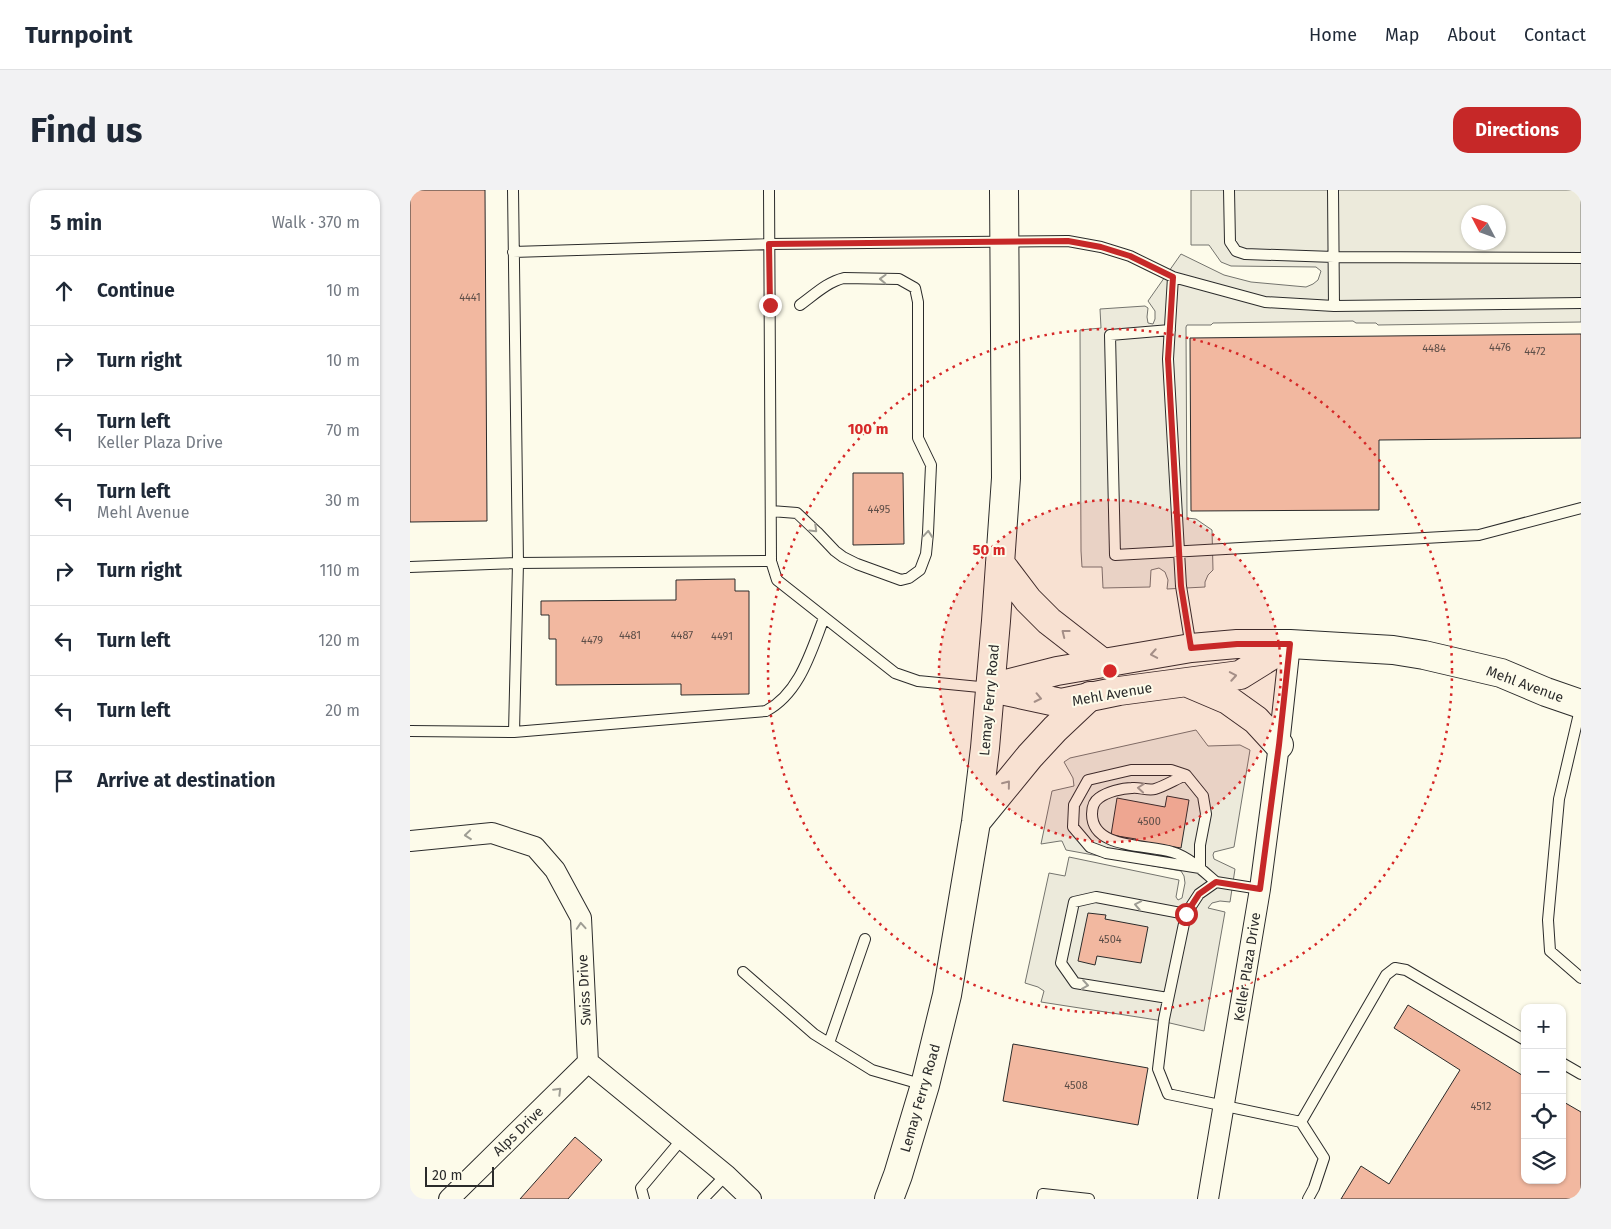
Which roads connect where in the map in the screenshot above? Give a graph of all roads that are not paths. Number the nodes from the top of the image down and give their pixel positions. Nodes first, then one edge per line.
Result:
1 (513, 190) edge
2 (769, 190) edge
3 (1004, 190) edge
4 (1228, 190) edge
5 (1333, 190) edge
6 (1004, 241) junction
7 (769, 244) junction
8 (513, 252) junction
9 (1334, 257) junction
10 (1581, 258) edge
11 (1173, 277) junction
12 (1581, 303) edge
13 (800, 305) dead end
14 (1334, 306) junction
15 (1170, 330) junction
16 (1581, 508) edge
17 (771, 511) junction
18 (1179, 552) junction
19 (771, 561) junction
20 (518, 563) junction
21 (1000, 563) junction
22 (410, 567) edge
23 (824, 618) junction
24 (1290, 644) junction
25 (1191, 648) junction
26 (1103, 663) junction
27 (1187, 682) junction
28 (990, 688) junction
29 (1090, 696) junction
30 (1581, 704) edge
31 (410, 731) edge
32 (514, 732) junction
33 (1279, 745) junction
34 (1186, 775) junction
35 (976, 822) junction
36 (410, 841) edge
37 (1200, 868) junction
38 (1216, 882) junction
39 (1260, 889) junction
40 (1186, 914) junction
41 (865, 938) dead end
42 (743, 972) dead end
43 (1581, 978) edge
44 (1168, 998) junction
45 (1521, 1038) edge
46 (829, 1043) junction
47 (588, 1062) junction
48 (1566, 1065) edge
49 (1581, 1074) edge
50 (925, 1085) junction
51 (1224, 1105) junction
52 (1301, 1122) junction
53 (682, 1139) junction
54 (726, 1175) junction
55 (1043, 1196) edge
56 (449, 1199) edge
57 (644, 1199) edge
58 (703, 1199) edge
59 (752, 1199) edge
60 (889, 1199) edge
61 (1089, 1199) edge
62 (1208, 1199) edge
63 (1308, 1199) edge

1 - 8 lane
2 - 7 lane
3 - 6 main road, Lemay Ferry Road
4 - 9 lane
5 - 9 lane
6 - 7 lane
6 - 11 lane
6 - 21 main road, Lemay Ferry Road
7 - 8 lane
7 - 17 lane
8 - 20 lane
9 - 10 lane
9 - 14 lane
11 - 14 lane
11 - 15 lane
12 - 14 lane
17 -> 13 lane
15 - 18 lane
15 - 18 lane
16 - 18 lane
17 - 19 lane
18 - 25 lane
19 - 20 lane
19 - 23 lane
20 - 22 lane
20 - 32 lane
26 -> 21 main road
21 - 28 main road, Lemay Ferry Road
23 - 28 lane
23 - 32 lane
24 - 25 main road, Mehl Avenue
27 -> 24 main road, Mehl Avenue
24 - 30 main road, Mehl Avenue
24 - 33 street, Keller Plaza Drive
25 -> 26 main road, Mehl Avenue
26 - 28 main road, Mehl Avenue
27 - 29 main road, Mehl Avenue
27 - 33 main road
28 -> 29 main road, Mehl Avenue
28 - 35 main road, Lemay Ferry Road
35 -> 29 main road
30 - 43 lane
31 - 32 lane
33 - 39 street, Keller Plaza Drive
34 - 37 lane
34 -> 37 lane
34 - 37 lane
35 - 50 main road, Lemay Ferry Road
47 -> 36 street, Swiss Drive
37 - 38 lane
38 - 39 lane
38 - 40 lane
39 - 51 street, Keller Plaza Drive
40 - 44 lane
40 -> 44 lane
41 - 46 lane
42 - 46 lane
44 - 51 lane
45 - 52 lane
46 - 50 lane
47 - 53 street
56 -> 47 street, Alps Drive
48 - 49 lane
50 - 60 main road, Lemay Ferry Road
51 - 52 lane
51 - 62 street, Keller Plaza Drive
52 - 63 lane
53 - 54 street
53 - 57 lane
54 - 58 lane
54 - 59 street
55 - 61 lane

